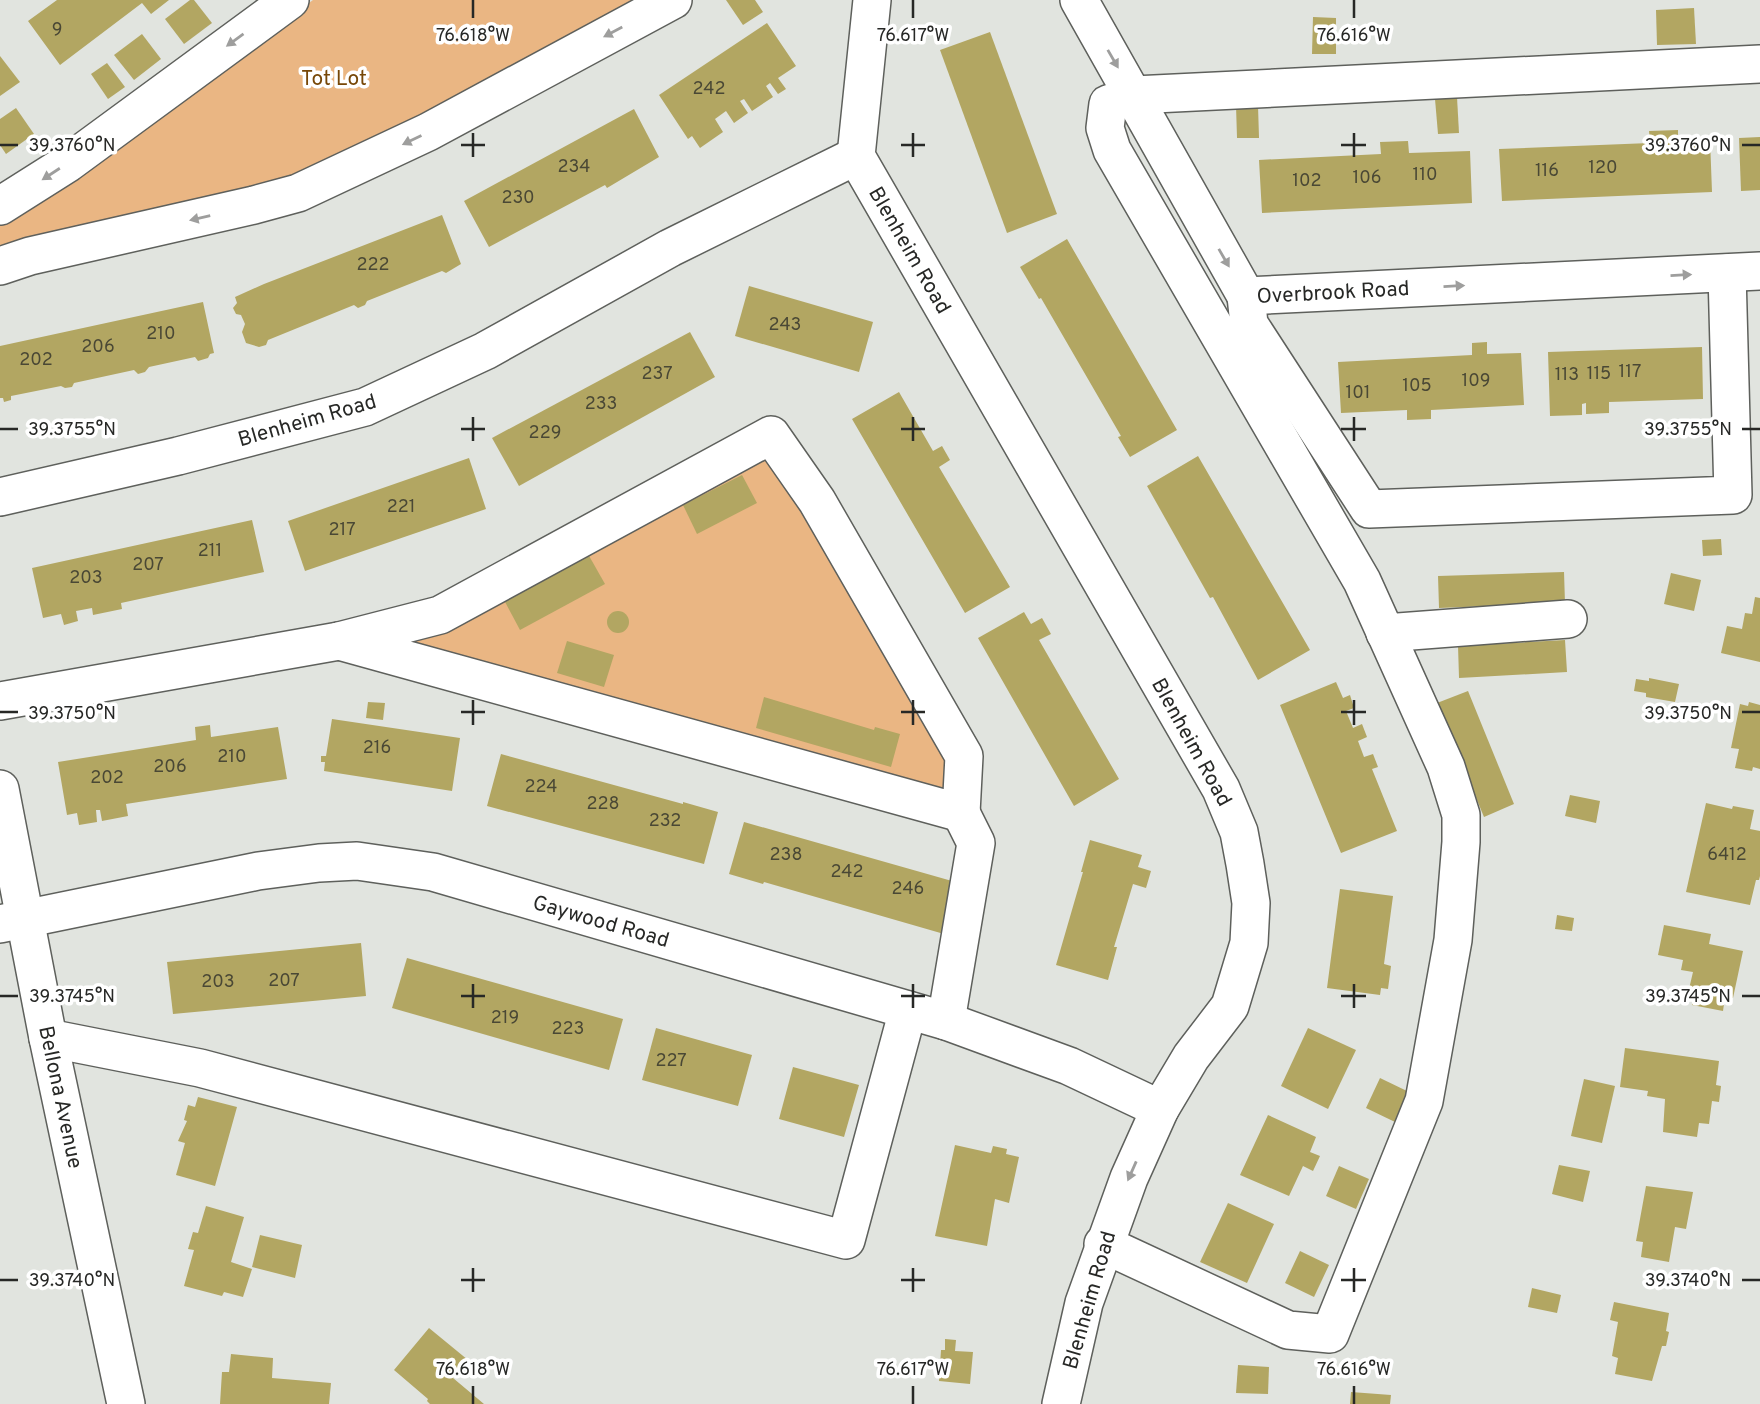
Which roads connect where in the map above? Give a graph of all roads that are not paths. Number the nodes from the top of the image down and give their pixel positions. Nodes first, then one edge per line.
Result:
1 (290, 0) edge
2 (673, 0) edge
3 (872, 0) edge
4 (1079, 0) edge
5 (1760, 64) edge
6 (1134, 95) junction
7 (856, 156) junction
8 (0, 206) edge
9 (0, 266) edge
10 (1743, 272) edge
11 (1246, 296) junction
12 (0, 497) edge
13 (1568, 620) dead end
14 (1385, 633) junction
15 (339, 641) junction
16 (0, 701) edge
17 (0, 789) edge
18 (961, 813) junction
19 (12, 922) edge
20 (908, 1010) junction
21 (946, 1021) junction
22 (48, 1038) junction
23 (1160, 1109) junction
24 (1104, 1244) junction
25 (126, 1404) edge
26 (1061, 1404) edge

1 -> 8 street
2 -> 9 street
3 - 7 street
4 -> 6 street, Overbrook Road
5 - 6 street
6 -> 11 street, Overbrook Road
6 - 14 street
7 - 12 street, Blenheim Road
7 - 23 street, Blenheim Road
11 -> 10 street, Overbrook Road
10 - 11 street
13 - 14 street
14 - 24 street
15 - 16 street
15 - 18 street
15 - 18 street
17 - 19 street, Bellona Avenue
18 - 21 street
19 - 20 street, Gaywood Road
19 - 22 street, Bellona Avenue
20 - 21 street, Gaywood Road
20 - 22 street
21 - 23 street, Gaywood Road
22 - 25 street, Bellona Avenue
23 -> 24 street, Blenheim Road
24 - 26 street, Blenheim Road

